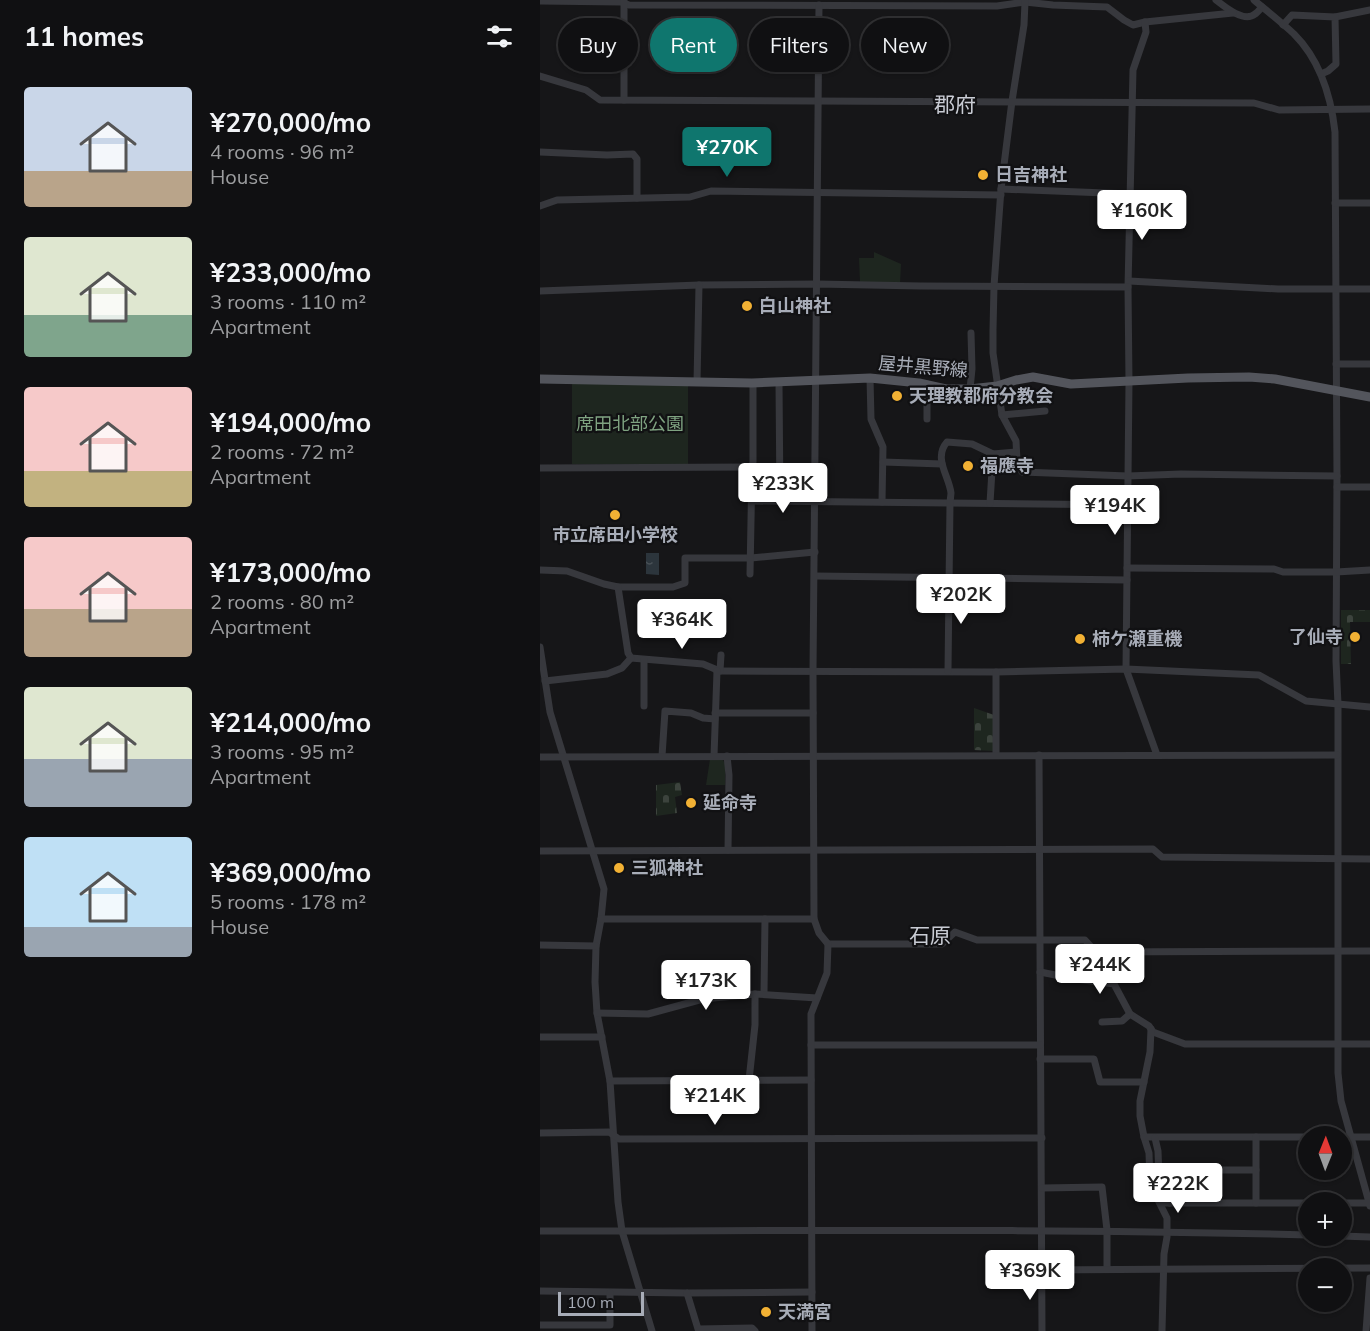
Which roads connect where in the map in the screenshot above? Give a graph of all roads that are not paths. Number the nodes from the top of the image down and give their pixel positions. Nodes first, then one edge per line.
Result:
1 (1216, 0) edge
2 (1254, 0) edge
3 (540, 1) edge
4 (624, 2) edge
5 (1025, 2) junction
6 (814, 3) edge
7 (997, 3) edge
8 (1262, 7) junction
9 (1370, 10) edge
10 (1233, 13) junction
11 (1335, 17) junction
12 (1145, 22) junction
13 (1283, 25) junction
14 (1321, 74) junction
15 (540, 76) edge
16 (624, 100) junction
17 (818, 101) junction
18 (1012, 101) junction
19 (1132, 102) junction
20 (1370, 109) edge
21 (1332, 110) junction
22 (540, 152) edge
23 (818, 192) junction
24 (1001, 192) junction
25 (1131, 194) junction
26 (637, 198) junction
27 (1335, 203) junction
28 (1370, 203) edge
29 (540, 206) edge
30 (817, 284) junction
31 (1128, 284) junction
32 (699, 285) junction
33 (994, 286) junction
34 (1336, 289) junction
35 (1370, 289) edge
36 (540, 291) edge
37 (971, 333) dead end
38 (1336, 364) junction
39 (1370, 364) edge
40 (870, 378) junction
41 (540, 379) edge
42 (816, 380) junction
43 (697, 382) junction
44 (1129, 382) junction
45 (752, 383) junction
46 (779, 383) junction
47 (927, 384) junction
48 (997, 386) junction
49 (970, 389) junction
50 (1336, 390) junction
51 (1370, 397) edge
52 (1045, 411) dead end
53 (1002, 415) junction
54 (927, 419) dead end
55 (1016, 452) junction
56 (993, 454) junction
57 (884, 462) junction
58 (942, 464) junction
59 (752, 467) junction
60 (540, 468) edge
61 (1128, 476) junction
62 (1337, 476) junction
63 (1337, 487) junction
64 (1370, 488) edge
65 (752, 501) junction
66 (780, 502) junction
67 (815, 502) junction
68 (882, 502) junction
69 (950, 503) junction
70 (990, 503) junction
71 (1128, 505) junction
72 (815, 552) junction
73 (751, 558) junction
74 (1127, 568) junction
75 (540, 570) edge
76 (1370, 570) edge
77 (1336, 572) junction
78 (750, 574) dead end
79 (814, 576) junction
80 (949, 579) junction
81 (1127, 580) junction
82 (618, 587) junction
83 (540, 647) edge
84 (721, 655) dead end
85 (631, 658) junction
86 (644, 660) junction
87 (1125, 669) junction
88 (718, 671) junction
89 (813, 671) junction
90 (948, 671) junction
91 (996, 672) junction
92 (545, 681) junction
93 (1338, 704) junction
94 (644, 706) dead end
95 (1370, 706) edge
96 (813, 713) junction
97 (715, 716) junction
98 (996, 755) junction
99 (1157, 755) junction
100 (1337, 755) junction
101 (662, 756) junction
102 (714, 756) junction
103 (727, 756) junction
104 (813, 756) junction
105 (1039, 756) junction
106 (540, 757) edge
107 (563, 757) junction
108 (728, 850) junction
109 (814, 850) junction
110 (1039, 850) junction
111 (540, 851) edge
112 (593, 851) junction
113 (1338, 858) junction
114 (1370, 859) edge
115 (765, 919) junction
116 (814, 919) junction
117 (601, 920) junction
118 (1040, 940) junction
119 (828, 944) junction
120 (540, 945) edge
121 (596, 946) junction
122 (1370, 951) edge
123 (1337, 952) junction
124 (1040, 972) junction
125 (764, 993) junction
126 (755, 994) junction
127 (817, 998) junction
128 (597, 1013) junction
129 (1130, 1014) junction
130 (1102, 1022) dead end
131 (1151, 1029) junction
132 (540, 1037) edge
133 (602, 1038) junction
134 (811, 1044) junction
135 (1370, 1044) edge
136 (1040, 1045) junction
137 (1337, 1045) junction
138 (1040, 1059) junction
139 (749, 1080) junction
140 (811, 1080) junction
141 (609, 1081) junction
142 (1144, 1082) junction
143 (1348, 1126) edge
144 (540, 1133) edge
145 (613, 1136) junction
146 (1144, 1137) junction
147 (1256, 1137) junction
148 (1298, 1137) edge
149 (1352, 1137) edge
150 (1370, 1137) edge
151 (811, 1138) junction
152 (1042, 1138) junction
153 (1155, 1138) junction
154 (1352, 1141) edge
155 (1159, 1170) junction
156 (1256, 1170) junction
157 (1042, 1188) junction
158 (1160, 1203) junction
159 (1170, 1203) junction
160 (1256, 1203) junction
161 (1370, 1205) edge
162 (812, 1230) junction
163 (1043, 1230) junction
164 (1107, 1230) junction
165 (540, 1231) edge
166 (622, 1231) junction
167 (1167, 1231) junction
168 (1298, 1235) edge
169 (1352, 1236) edge
170 (1370, 1237) edge
171 (1370, 1268) edge
172 (1107, 1269) junction
173 (1164, 1269) junction
174 (1042, 1270) junction
175 (1370, 1278) edge
176 (540, 1291) edge
177 (812, 1292) junction
178 (610, 1293) junction
179 (639, 1293) junction
180 (687, 1293) junction
181 (540, 1325) edge
182 (652, 1331) edge
183 (754, 1331) edge
184 (812, 1331) edge
185 (1042, 1331) edge
186 (1162, 1331) edge
187 (1366, 1331) edge

1 - 10 street
2 - 8 street
3 - 4 street
4 - 6 street
4 - 16 street
5 - 7 street
5 - 12 street
5 - 18 street
6 - 7 street
6 - 17 street
8 - 10 street
8 - 13 street
9 - 11 street
10 - 12 street
11 - 13 street
11 - 14 street
12 - 19 street
13 - 14 street
14 - 21 street
15 - 16 street
16 - 17 street
17 - 18 street
17 - 23 street
18 - 19 street
18 - 24 street
19 - 21 street
19 - 25 street
20 - 21 street
21 - 27 street
22 - 26 street
23 - 24 street
23 - 26 street
23 - 30 street
24 - 25 street
24 - 33 street
25 - 31 street
26 - 29 street
27 - 28 street
27 - 34 street
30 - 32 street
30 - 33 street
30 - 42 street
31 - 33 street
31 - 34 street
31 - 44 street
32 - 36 street
32 - 43 street
33 - 48 street
34 - 35 street
34 - 38 street
37 - 49 street
38 - 39 street
38 - 50 street
40 - 42 main road, 屋井黒野線
40 - 47 main road, 屋井黒野線
40 - 57 street
41 - 43 main road, 屋井黒野線
42 - 46 main road, 屋井黒野線
42 - 67 street
43 - 45 main road, 屋井黒野線
44 - 48 main road, 屋井黒野線
44 - 50 main road, 屋井黒野線
44 - 61 street
45 - 46 main road, 屋井黒野線
45 - 59 street
46 - 66 street
47 - 49 main road, 屋井黒野線
47 - 54 street
48 - 49 main road, 屋井黒野線
48 - 53 street
50 - 51 main road, 屋井黒野線
50 - 62 street
52 - 53 street
53 - 55 street
55 - 56 street
55 - 61 street
56 - 58 street
56 - 70 street
57 - 58 street
57 - 68 street
58 - 69 street
59 - 60 street
59 - 65 street
61 - 62 street
61 - 71 street
62 - 63 street
63 - 64 street
63 - 77 street
65 - 66 street
65 - 73 street
66 - 67 street
67 - 68 street
67 - 72 street
68 - 69 street
69 - 70 street
69 - 80 street
70 - 71 street
71 - 74 street
72 - 73 street
72 - 79 street
73 - 78 street
73 - 82 street
74 - 77 street
74 - 81 street
75 - 82 street
76 - 77 street
77 - 93 street
79 - 80 street
79 - 89 street
80 - 81 street
80 - 90 street
81 - 87 street
82 - 85 street
83 - 92 street
84 - 88 street
85 - 86 street
85 - 92 street
86 - 88 street
86 - 94 street
87 - 91 street
87 - 93 street
87 - 99 street
88 - 89 street
88 - 97 street
89 - 90 street
89 - 96 street
90 - 91 street
91 - 98 street
92 - 107 street
93 - 95 street
93 - 100 street
96 - 97 street
96 - 104 street
97 - 101 street
97 - 102 street
98 - 104 street
98 - 105 street
99 - 100 street
99 - 105 street
100 - 113 street
101 - 102 street
101 - 107 street
102 - 103 street
103 - 104 street
103 - 108 street
104 - 109 street
105 - 110 street
106 - 107 street
107 - 112 street
108 - 109 street
108 - 112 street
109 - 110 street
109 - 116 street
110 - 113 street
110 - 118 street
111 - 112 street
112 - 117 street
113 - 114 street
113 - 123 street
115 - 116 street
115 - 117 street
115 - 125 street
116 - 119 street
117 - 121 street
118 - 119 street
118 - 123 street
118 - 124 street
119 - 127 street
120 - 121 street
121 - 128 street
122 - 123 street
123 - 137 street
124 - 129 street
124 - 136 street
125 - 126 street
125 - 127 street
126 - 128 street
126 - 139 street
127 - 134 street
128 - 133 street
129 - 130 street
129 - 131 street
131 - 137 street
131 - 142 street
132 - 133 street
133 - 141 street
134 - 136 street
134 - 140 street
135 - 137 street
136 - 138 street
137 - 143 street
138 - 142 street
138 - 152 street
139 - 140 street
139 - 141 street
140 - 151 street
141 - 145 street
142 - 146 street
144 - 145 street
145 - 151 street
145 - 166 street
146 - 153 street
146 - 158 street
147 - 148 street
147 - 153 street
147 - 156 street
149 - 150 street
151 - 152 street
151 - 162 street
152 - 157 street
153 - 155 street
154 - 161 street
155 - 156 street
155 - 159 street
156 - 160 street
157 - 163 street
157 - 164 street
158 - 159 street
158 - 167 street
159 - 160 street
160 - 161 street
162 - 163 street
162 - 166 street
162 - 177 street
163 - 164 street
163 - 174 street
164 - 167 street
164 - 172 street
165 - 166 street
166 - 179 street
167 - 168 street
167 - 173 street
169 - 170 street
171 - 173 street
172 - 173 street
172 - 174 street
173 - 186 street
174 - 185 street
175 - 187 street
176 - 178 street
177 - 180 street
177 - 184 street
178 - 179 street
178 - 181 street
179 - 180 street
179 - 182 street
180 - 183 street

